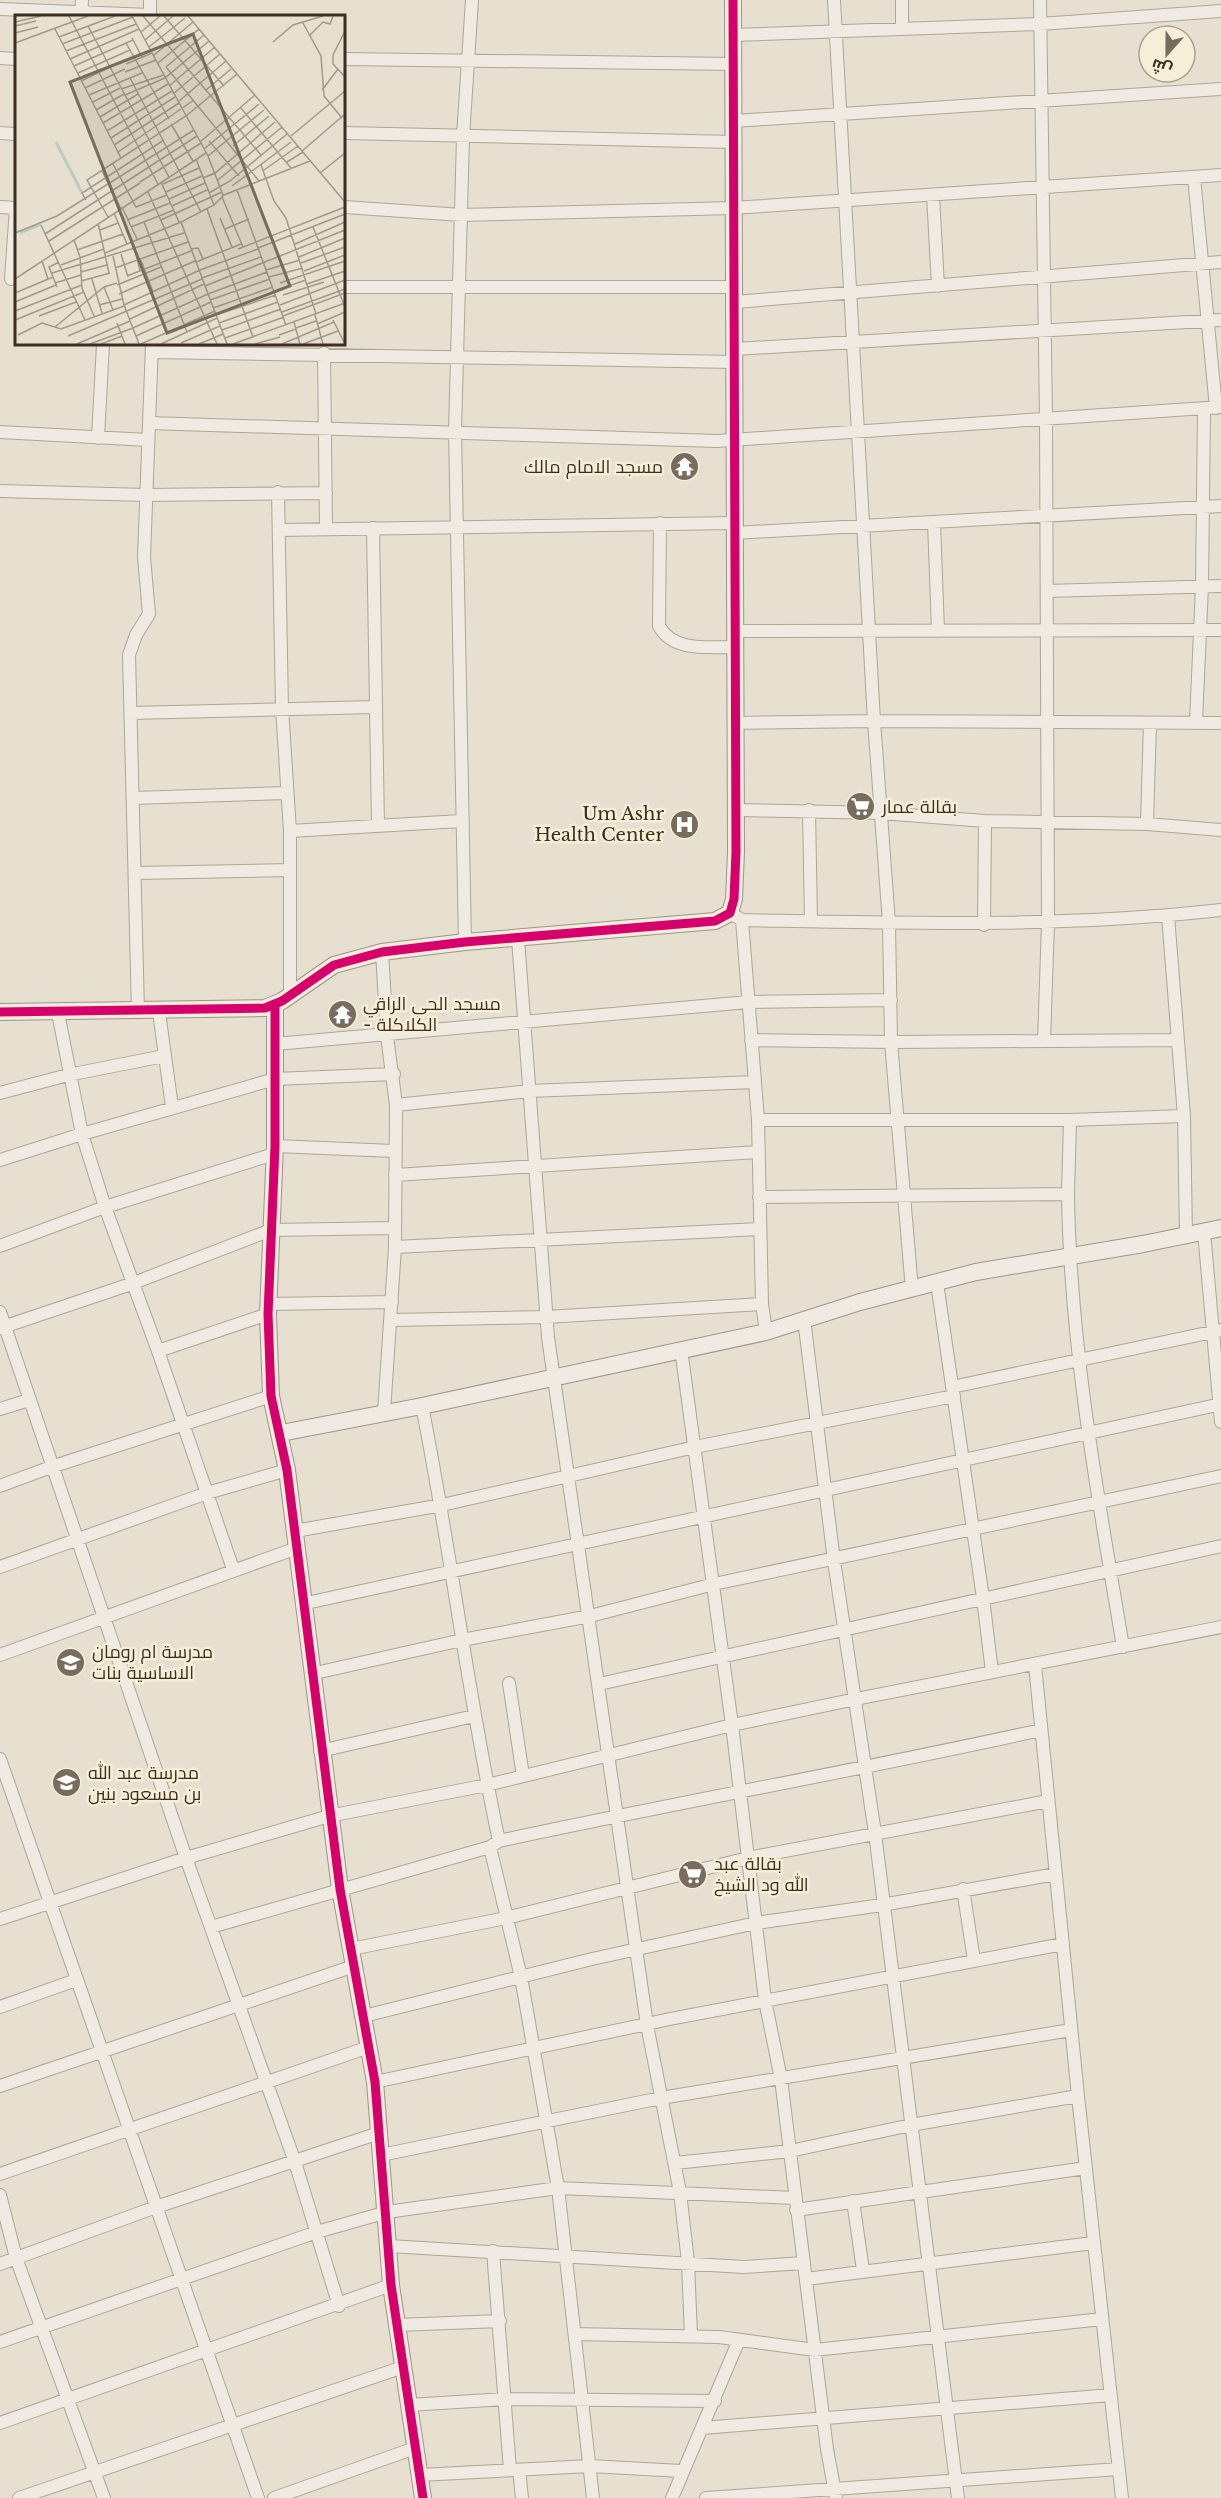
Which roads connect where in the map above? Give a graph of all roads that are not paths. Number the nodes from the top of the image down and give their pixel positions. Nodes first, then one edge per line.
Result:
1 (82, 0) edge
2 (472, 0) edge
3 (733, 0) edge
4 (834, 0) edge
5 (902, 0) edge
6 (1040, 0) edge
7 (1212, 7) edge
8 (0, 9) edge
9 (82, 15) edge
10 (1040, 24) junction
11 (902, 29) junction
12 (836, 31) junction
13 (733, 35) junction
14 (0, 58) edge
15 (345, 58) edge
16 (15, 59) edge
17 (467, 62) junction
18 (734, 64) junction
19 (1221, 89) edge
20 (1041, 100) junction
21 (840, 113) junction
22 (734, 121) junction
23 (0, 133) edge
24 (345, 133) edge
25 (15, 134) edge
26 (463, 137) junction
27 (733, 142) junction
28 (1221, 174) edge
29 (1194, 177) junction
30 (1043, 187) junction
31 (933, 195) junction
32 (846, 200) junction
33 (0, 207) edge
34 (345, 207) edge
35 (15, 208) edge
36 (733, 208) junction
37 (462, 215) junction
38 (15, 218) edge
39 (1221, 262) edge
40 (1203, 263) junction
41 (1045, 277) junction
42 (9, 279) edge
43 (938, 286) junction
44 (345, 287) edge
45 (460, 288) junction
46 (850, 293) junction
47 (734, 294) junction
48 (1221, 320) edge
49 (1208, 321) junction
50 (1045, 330) junction
51 (853, 341) junction
52 (103, 345) edge
53 (152, 348) edge
54 (324, 353) junction
55 (735, 356) junction
56 (456, 358) junction
57 (1214, 408) edge
58 (1046, 418) junction
59 (149, 423) junction
60 (326, 428) junction
61 (454, 431) junction
62 (858, 431) junction
63 (0, 432) edge
64 (98, 438) junction
65 (148, 440) junction
66 (735, 440) junction
67 (0, 491) edge
68 (278, 492) junction
69 (326, 493) junction
70 (146, 495) junction
71 (1203, 506) junction
72 (1221, 506) edge
73 (1047, 517) junction
74 (934, 522) junction
75 (660, 523) junction
76 (864, 526) junction
77 (455, 527) junction
78 (326, 528) junction
79 (373, 528) junction
80 (734, 528) junction
81 (279, 530) junction
82 (1202, 586) junction
83 (1221, 586) edge
84 (1047, 591) junction
85 (1046, 630) junction
86 (1201, 630) junction
87 (1221, 630) edge
88 (938, 631) junction
89 (870, 632) junction
90 (735, 639) junction
91 (374, 707) junction
92 (282, 708) junction
93 (131, 712) junction
94 (874, 721) junction
95 (1196, 722) junction
96 (735, 723) junction
97 (1046, 723) junction
98 (1150, 723) junction
99 (1221, 723) edge
100 (286, 793) junction
101 (133, 798) junction
102 (735, 810) junction
103 (809, 810) junction
104 (881, 813) junction
105 (461, 820) junction
106 (985, 821) junction
107 (1046, 822) junction
108 (1147, 824) junction
109 (378, 826) junction
110 (290, 831) junction
111 (1221, 831) edge
112 (288, 870) junction
113 (136, 873) junction
114 (1221, 909) edge
115 (736, 916) junction
116 (1168, 916) junction
117 (811, 921) junction
118 (889, 923) junction
119 (1048, 923) junction
120 (984, 925) junction
121 (518, 939) junction
122 (465, 942) junction
123 (382, 952) junction
124 (290, 996) junction
125 (891, 1000) junction
126 (748, 1002) junction
127 (275, 1006) junction
128 (0, 1012) edge
129 (138, 1012) junction
130 (159, 1012) junction
131 (58, 1013) junction
132 (522, 1020) junction
133 (387, 1036) junction
134 (751, 1040) junction
135 (1178, 1040) junction
136 (1044, 1041) junction
137 (891, 1042) junction
138 (275, 1044) junction
139 (164, 1056) junction
140 (394, 1074) junction
141 (68, 1075) junction
142 (274, 1078) junction
143 (755, 1082) junction
144 (530, 1092) junction
145 (0, 1093) edge
146 (396, 1105) junction
147 (172, 1107) junction
148 (1184, 1116) junction
149 (896, 1119) junction
150 (758, 1120) junction
151 (1070, 1120) junction
152 (82, 1134) junction
153 (275, 1150) junction
154 (394, 1151) junction
155 (758, 1152) junction
156 (0, 1160) edge
157 (536, 1166) junction
158 (395, 1175) junction
159 (1068, 1194) junction
160 (906, 1196) junction
161 (759, 1197) junction
162 (105, 1207) junction
163 (395, 1228) junction
164 (759, 1229) junction
165 (271, 1230) junction
166 (1213, 1230) edge
167 (1186, 1236) junction
168 (539, 1241) junction
169 (0, 1246) edge
170 (395, 1248) junction
171 (1069, 1257) junction
172 (937, 1283) junction
173 (131, 1284) junction
174 (912, 1290) junction
175 (392, 1302) junction
176 (762, 1304) junction
177 (268, 1309) junction
178 (0, 1312) edge
179 (546, 1317) junction
180 (804, 1319) junction
181 (390, 1320) junction
182 (2, 1328) edge
183 (1218, 1330) edge
184 (766, 1332) junction
185 (681, 1349) junction
186 (159, 1351) junction
187 (1077, 1358) junction
188 (555, 1376) junction
189 (953, 1391) junction
190 (271, 1396) junction
191 (28, 1400) junction
192 (1220, 1404) edge
193 (422, 1406) junction
194 (0, 1409) edge
195 (384, 1412) junction
196 (818, 1422) junction
197 (1221, 1422) edge
198 (183, 1424) junction
199 (281, 1433) junction
200 (1090, 1433) junction
201 (695, 1447) junction
202 (963, 1460) junction
203 (51, 1467) junction
204 (287, 1470) junction
205 (568, 1474) junction
206 (1221, 1476) edge
207 (0, 1486) edge
208 (825, 1489) junction
209 (207, 1493) junction
210 (1101, 1500) junction
211 (442, 1505) junction
212 (702, 1515) junction
213 (973, 1529) junction
214 (78, 1538) junction
215 (296, 1540) junction
216 (578, 1544) junction
217 (1221, 1546) edge
218 (834, 1561) junction
219 (0, 1567) edge
220 (233, 1569) junction
221 (1110, 1569) junction
222 (451, 1573) junction
223 (714, 1584) junction
224 (983, 1598) junction
225 (302, 1604) junction
226 (590, 1616) junction
227 (104, 1617) junction
228 (1221, 1627) edge
229 (845, 1629) junction
230 (462, 1640) junction
231 (1123, 1647) junction
232 (0, 1655) edge
233 (723, 1656) junction
234 (1035, 1665) junction
235 (992, 1672) junction
236 (311, 1674) junction
237 (509, 1683) dead end
238 (599, 1684) junction
239 (856, 1699) junction
240 (474, 1716) junction
241 (732, 1725) junction
242 (1041, 1730) junction
243 (320, 1751) junction
244 (606, 1756) junction
245 (0, 1759) edge
246 (865, 1769) junction
247 (523, 1776) junction
248 (487, 1785) junction
249 (739, 1790) junction
250 (1048, 1801) junction
251 (617, 1815) junction
252 (329, 1816) junction
253 (874, 1833) junction
254 (494, 1844) junction
255 (186, 1858) junction
256 (748, 1858) junction
257 (1056, 1874) junction
258 (627, 1887) junction
259 (340, 1889) junction
260 (963, 1889) junction
261 (49, 1903) junction
262 (882, 1905) junction
263 (506, 1918) junction
264 (0, 1919) edge
265 (756, 1923) junction
266 (211, 1927) junction
267 (1063, 1944) junction
268 (351, 1949) junction
269 (636, 1949) junction
270 (974, 1960) junction
271 (354, 1966) junction
272 (892, 1975) junction
273 (521, 1977) junction
274 (76, 1980) junction
275 (765, 2000) junction
276 (240, 2003) junction
277 (0, 2007) edge
278 (364, 2016) junction
279 (647, 2025) junction
280 (1071, 2030) junction
281 (369, 2047) junction
282 (532, 2050) junction
283 (101, 2051) junction
284 (903, 2056) junction
285 (781, 2079) junction
286 (268, 2082) junction
287 (375, 2082) junction
288 (0, 2086) edge
289 (1078, 2096) junction
290 (661, 2098) junction
291 (546, 2120) junction
292 (911, 2125) junction
293 (129, 2129) junction
294 (379, 2133) junction
295 (790, 2151) junction
296 (381, 2155) junction
297 (295, 2162) junction
298 (675, 2163) junction
299 (1086, 2168) junction
300 (0, 2174) edge
301 (558, 2188) junction
302 (920, 2191) junction
303 (680, 2192) junction
304 (0, 2195) edge
305 (853, 2201) junction
306 (796, 2204) junction
307 (156, 2207) junction
308 (387, 2212) junction
309 (317, 2232) junction
310 (1093, 2243) junction
311 (389, 2246) junction
312 (494, 2251) junction
313 (566, 2255) junction
314 (16, 2258) junction
315 (688, 2262) junction
316 (929, 2262) junction
317 (804, 2263) junction
318 (0, 2264) edge
319 (863, 2270) junction
320 (184, 2279) junction
321 (806, 2279) junction
322 (391, 2285) junction
323 (339, 2306) junction
324 (1102, 2319) junction
325 (500, 2321) junction
326 (397, 2325) junction
327 (41, 2326) junction
328 (575, 2334) junction
329 (691, 2336) junction
330 (938, 2336) junction
331 (739, 2340) junction
332 (0, 2342) edge
333 (208, 2350) junction
334 (815, 2350) junction
335 (404, 2367) junction
336 (1111, 2395) junction
337 (583, 2398) junction
338 (506, 2399) junction
339 (715, 2400) junction
340 (67, 2401) junction
341 (408, 2404) junction
342 (948, 2409) junction
343 (824, 2418) junction
344 (0, 2423) edge
345 (234, 2425) junction
346 (702, 2428) junction
347 (415, 2448) junction
348 (590, 2466) junction
349 (1119, 2469) junction
350 (515, 2470) junction
351 (94, 2471) junction
352 (681, 2471) junction
353 (420, 2475) junction
354 (956, 2482) junction
355 (836, 2494) edge
356 (19, 2498) edge
357 (104, 2498) edge
358 (258, 2498) edge
359 (274, 2498) edge
360 (423, 2498) edge
361 (522, 2498) edge
362 (593, 2498) edge
363 (672, 2498) edge
364 (706, 2498) edge
365 (958, 2498) edge
366 (1122, 2498) edge

1 - 9 street
2 - 17 street
3 - 13 street
4 - 12 street
5 - 11 street
6 - 10 street
7 - 10 street
8 - 9 street
10 - 11 street
10 - 20 street
11 - 12 street
12 - 13 street
12 - 21 street
13 - 18 street
14 - 16 street
15 - 17 street
17 - 18 street
17 - 26 street
18 - 22 street
19 - 20 street
20 - 21 street
20 - 30 street
21 - 22 street
21 - 32 street
22 - 27 street
23 - 25 street
24 - 26 street
26 - 27 street
26 - 37 street
27 - 36 street
28 - 29 street
29 - 30 street
29 - 40 street
30 - 31 street
30 - 41 street
31 - 32 street
31 - 43 street
32 - 36 street
32 - 46 street
33 - 35 street
34 - 37 street
36 - 37 street
36 - 47 street
37 - 45 street
38 - 42 street
39 - 40 street
40 - 41 street
40 - 49 street
41 - 43 street
41 - 50 street
43 - 46 street
44 - 45 street
45 - 47 street
45 - 56 street
46 - 47 street
46 - 51 street
47 - 55 street
48 - 49 street
49 - 50 street
49 - 57 street
50 - 51 street
50 - 58 street
51 - 55 street
51 - 62 street
52 - 64 street
53 - 54 street
53 - 59 street
54 - 56 street
54 - 60 street
55 - 56 street
55 - 66 street
56 - 61 street
57 - 58 street
57 - 71 street
58 - 62 street
58 - 73 street
59 - 60 street
59 - 65 street
60 - 61 street
60 - 69 street
61 - 66 street
61 - 77 street
62 - 66 street
62 - 76 street
63 - 64 street
64 - 65 street
65 - 70 street
66 - 80 street
67 - 70 street
68 - 69 street
68 - 70 street
68 - 81 street
69 - 78 street
70 - 93 street
71 - 72 street
71 - 73 street
71 - 82 street
73 - 74 street
73 - 84 street
74 - 76 street
74 - 88 street
75 - 77 street
75 - 80 street
75 - 90 street
76 - 80 street
76 - 89 street
77 - 79 street
77 - 105 street
78 - 79 street
78 - 81 street
79 - 91 street
80 - 90 street
81 - 92 street
82 - 83 street
82 - 84 street
82 - 86 street
84 - 85 street
85 - 86 street
85 - 88 street
85 - 97 street
86 - 87 street
86 - 95 street
88 - 89 street
89 - 90 street
89 - 94 street
90 - 96 street
91 - 92 street
91 - 109 street
92 - 93 street
92 - 100 street
93 - 101 street
94 - 96 street
94 - 97 street
94 - 104 street
95 - 98 street
95 - 99 street
96 - 102 street
97 - 98 street
97 - 107 street
98 - 108 street
100 - 101 street
100 - 110 street
101 - 113 street
102 - 103 street
102 - 115 street
103 - 104 street
103 - 117 street
104 - 106 street
104 - 118 street
105 - 109 street
105 - 122 street
106 - 107 street
106 - 120 street
107 - 108 street
107 - 119 street
108 - 111 street
109 - 110 street
110 - 112 street
112 - 113 street
112 - 124 street
113 - 129 street
114 - 116 street
115 - 117 street
115 - 121 street
115 - 126 street
116 - 119 street
116 - 135 street
117 - 118 street
118 - 120 street
118 - 125 street
119 - 120 street
119 - 136 street
121 - 122 street
121 - 132 street
122 - 123 street
123 - 124 street
123 - 133 street
124 - 127 street
125 - 126 street
125 - 137 street
126 - 132 street
126 - 134 street
127 - 130 street
127 - 138 street
128 - 131 street
129 - 130 street
129 - 131 street
130 - 139 street
131 - 141 street
132 - 133 street
132 - 144 street
133 - 138 street
133 - 140 street
134 - 137 street
134 - 143 street
135 - 136 street
135 - 148 street
136 - 137 street
137 - 149 street
138 - 142 street
139 - 141 street
139 - 147 street
140 - 142 street
140 - 146 street
141 - 145 street
141 - 152 street
142 - 147 street
142 - 153 street
143 - 144 street
143 - 150 street
144 - 146 street
144 - 157 street
146 - 154 street
147 - 152 street
148 - 151 street
148 - 167 street
149 - 150 street
149 - 151 street
149 - 160 street
150 - 155 street
151 - 159 street
152 - 156 street
152 - 162 street
153 - 154 street
153 - 162 street
153 - 165 street
154 - 158 street
155 - 157 street
155 - 161 street
157 - 158 street
157 - 168 street
158 - 163 street
159 - 160 street
159 - 171 street
160 - 161 street
160 - 174 street
161 - 164 street
162 - 169 street
162 - 173 street
163 - 165 street
163 - 170 street
164 - 168 street
164 - 176 street
165 - 173 street
165 - 177 street
166 - 167 street
166 - 183 street
167 - 171 street
168 - 170 street
168 - 179 street
170 - 175 street
171 - 172 street
171 - 187 street
172 - 174 street
172 - 189 street
173 - 182 street
173 - 186 street
174 - 180 street
175 - 177 street
175 - 181 street
176 - 179 street
176 - 184 street
177 - 186 street
177 - 190 street
178 - 182 street
179 - 181 street
179 - 188 street
180 - 184 street
180 - 196 street
181 - 195 street
182 - 191 street
183 - 187 street
183 - 192 street
184 - 185 street
185 - 188 street
185 - 201 street
186 - 198 street
187 - 189 street
187 - 200 street
188 - 193 street
188 - 205 street
189 - 196 street
189 - 202 street
190 - 198 street
190 - 199 street
191 - 194 street
191 - 203 street
192 - 197 street
192 - 200 street
193 - 195 street
193 - 211 street
195 - 199 street
196 - 201 street
196 - 208 street
198 - 203 street
198 - 209 street
199 - 204 street
200 - 202 street
200 - 210 street
201 - 205 street
201 - 212 street
202 - 208 street
202 - 213 street
203 - 207 street
203 - 214 street
204 - 209 street
204 - 215 street
205 - 211 street
205 - 216 street
206 - 210 street
208 - 212 street
208 - 218 street
209 - 214 street
209 - 220 street
210 - 213 street
210 - 221 street
211 - 215 street
211 - 222 street
212 - 216 street
212 - 223 street
213 - 218 street
213 - 224 street
214 - 219 street
214 - 227 street
215 - 220 street
215 - 225 street
216 - 222 street
216 - 226 street
217 - 221 street
218 - 223 street
218 - 229 street
220 - 227 street
221 - 224 street
221 - 231 street
222 - 225 street
222 - 230 street
223 - 226 street
223 - 233 street
224 - 229 street
224 - 235 street
225 - 236 street
226 - 230 street
226 - 238 street
227 - 232 street
227 - 255 street
228 - 231 street
229 - 233 street
229 - 239 street
230 - 236 street
230 - 240 street
231 - 234 street
233 - 238 street
233 - 241 street
234 - 235 street
234 - 242 street
235 - 239 street
236 - 243 street
237 - 247 street
238 - 244 street
239 - 241 street
239 - 246 street
240 - 243 street
240 - 248 street
241 - 244 street
241 - 249 street
242 - 246 street
242 - 250 street
243 - 252 street
244 - 247 street
244 - 251 street
245 - 261 street
246 - 249 street
246 - 253 street
247 - 248 street
248 - 252 street
248 - 254 street
249 - 251 street
249 - 256 street
250 - 253 street
250 - 257 street
251 - 254 street
251 - 258 street
252 - 255 street
252 - 259 street
253 - 256 street
253 - 262 street
254 - 259 street
254 - 263 street
255 - 261 street
255 - 266 street
256 - 258 street
256 - 265 street
257 - 260 street
257 - 267 street
258 - 263 street
258 - 269 street
259 - 266 street
259 - 268 street
260 - 262 street
260 - 270 street
261 - 264 street
261 - 274 street
262 - 265 street
262 - 272 street
263 - 268 street
263 - 273 street
265 - 269 street
265 - 275 street
266 - 276 street
267 - 270 street
267 - 280 street
268 - 271 street
269 - 273 street
269 - 279 street
270 - 272 street
271 - 276 street
271 - 278 street
272 - 275 street
272 - 284 street
273 - 278 street
273 - 282 street
274 - 277 street
274 - 283 street
275 - 279 street
275 - 285 street
276 - 283 street
276 - 286 street
278 - 281 street
279 - 282 street
279 - 290 street
280 - 284 street
280 - 289 street
281 - 286 street
281 - 287 street
282 - 287 street
282 - 291 street
283 - 288 street
283 - 293 street
284 - 285 street
284 - 292 street
285 - 290 street
285 - 295 street
286 - 293 street
286 - 297 street
287 - 294 street
289 - 292 street
289 - 299 street
290 - 291 street
290 - 298 street
291 - 296 street
291 - 301 street
292 - 295 street
292 - 302 street
293 - 300 street
293 - 307 street
294 - 296 street
294 - 297 street
295 - 298 street
295 - 306 street
296 - 308 street
297 - 307 street
297 - 309 street
298 - 303 street
299 - 302 street
299 - 310 street
301 - 303 street
301 - 308 street
301 - 313 street
302 - 305 street
302 - 316 street
303 - 306 street
303 - 315 street
304 - 314 street
305 - 306 street
305 - 319 street
306 - 317 street
307 - 314 street
307 - 320 street
308 - 309 street
308 - 311 street
309 - 320 street
309 - 323 street
310 - 316 street
310 - 324 street
311 - 312 street
311 - 322 street
312 - 313 street
312 - 325 street
313 - 315 street
313 - 328 street
314 - 318 street
314 - 327 street
315 - 317 street
315 - 329 street
316 - 319 street
316 - 330 street
317 - 321 street
319 - 321 street
320 - 327 street
320 - 333 street
321 - 334 street
322 - 323 street
322 - 326 street
323 - 333 street
324 - 330 street
324 - 336 street
325 - 326 street
325 - 338 street
326 - 335 street
327 - 332 street
327 - 340 street
328 - 329 street
328 - 337 street
329 - 331 street
330 - 334 street
330 - 342 street
331 - 334 street
331 - 339 street
333 - 340 street
333 - 345 street
334 - 343 street
335 - 341 street
335 - 345 street
336 - 342 street
336 - 349 street
337 - 338 street
337 - 339 street
337 - 348 street
338 - 341 street
338 - 350 street
339 - 346 street
340 - 344 street
340 - 351 street
341 - 347 street
342 - 343 street
342 - 354 street
343 - 346 street
343 - 355 street
345 - 351 street
345 - 358 street
346 - 352 street
347 - 353 street
347 - 359 street
348 - 350 street
348 - 352 street
348 - 362 street
349 - 354 street
349 - 366 street
350 - 353 street
350 - 361 street
351 - 356 street
351 - 357 street
352 - 363 street
353 - 360 street
354 - 355 street
354 - 365 street
355 - 364 street

